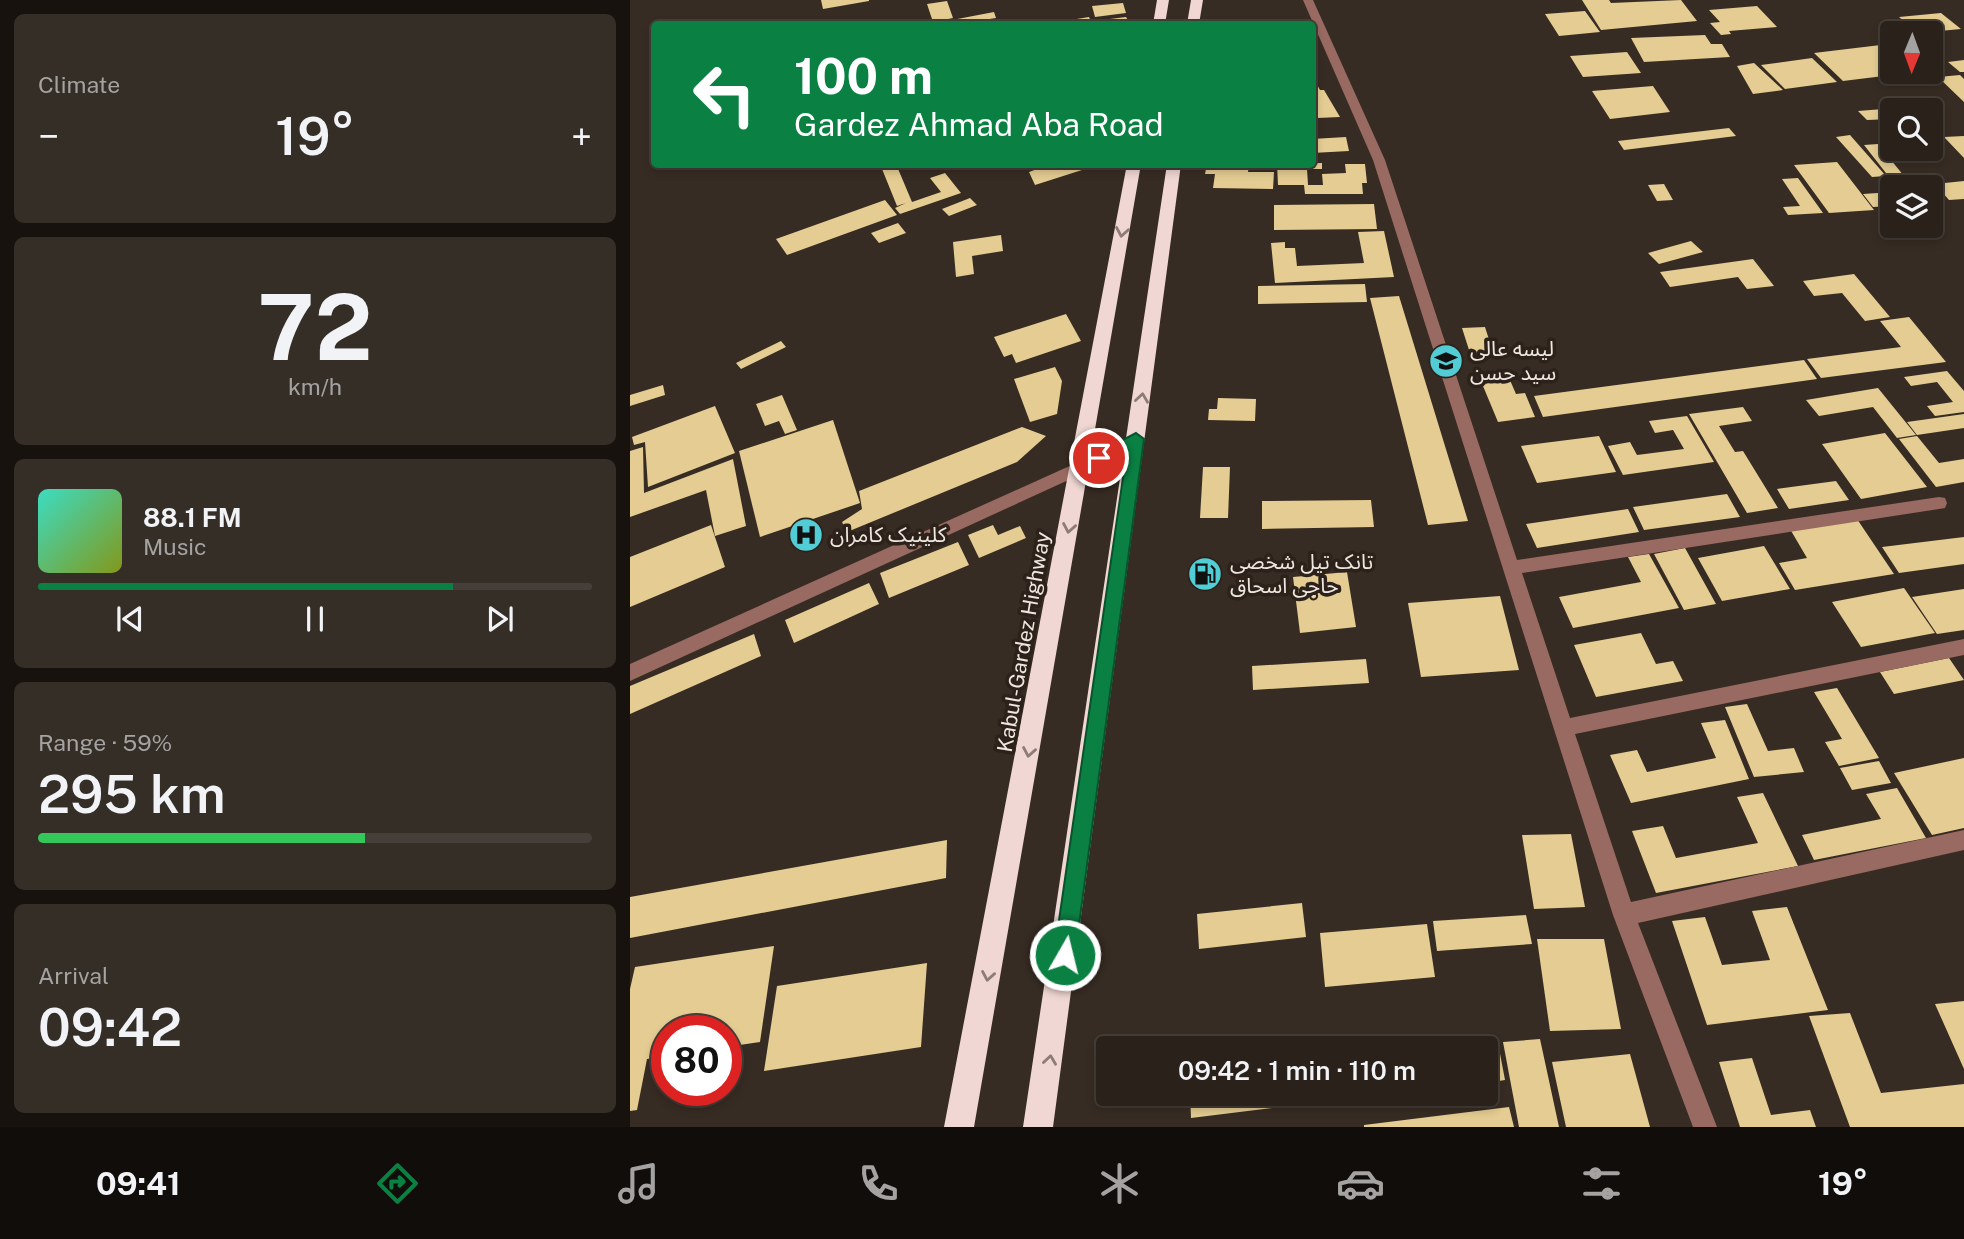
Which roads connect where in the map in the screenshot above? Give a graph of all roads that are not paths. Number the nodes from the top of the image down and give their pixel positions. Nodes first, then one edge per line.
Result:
1 (1163, 0) edge
2 (1197, 0) edge
3 (1308, 0) edge
4 (1160, 21) edge
5 (1194, 21) edge
6 (1133, 168) edge
7 (1173, 168) edge
8 (1136, 439) junction
9 (1080, 468) junction
10 (1939, 503) dead end
11 (1511, 568) junction
12 (1964, 647) edge
13 (630, 673) edge
14 (1563, 728) junction
15 (1964, 840) edge
16 (1624, 915) junction
17 (959, 1127) edge
18 (1038, 1127) edge
19 (1705, 1127) edge

1 - 4 highway
2 - 5 highway
3 - 11 street
6 -> 9 highway, Kabul-Gardez Highway
8 -> 7 highway
8 - 9 street
18 -> 8 highway
9 - 13 street
9 -> 17 highway, Kabul-Gardez Highway
10 - 11 street
11 - 14 street
12 - 14 street
14 - 16 street
15 - 16 street
16 - 19 street

